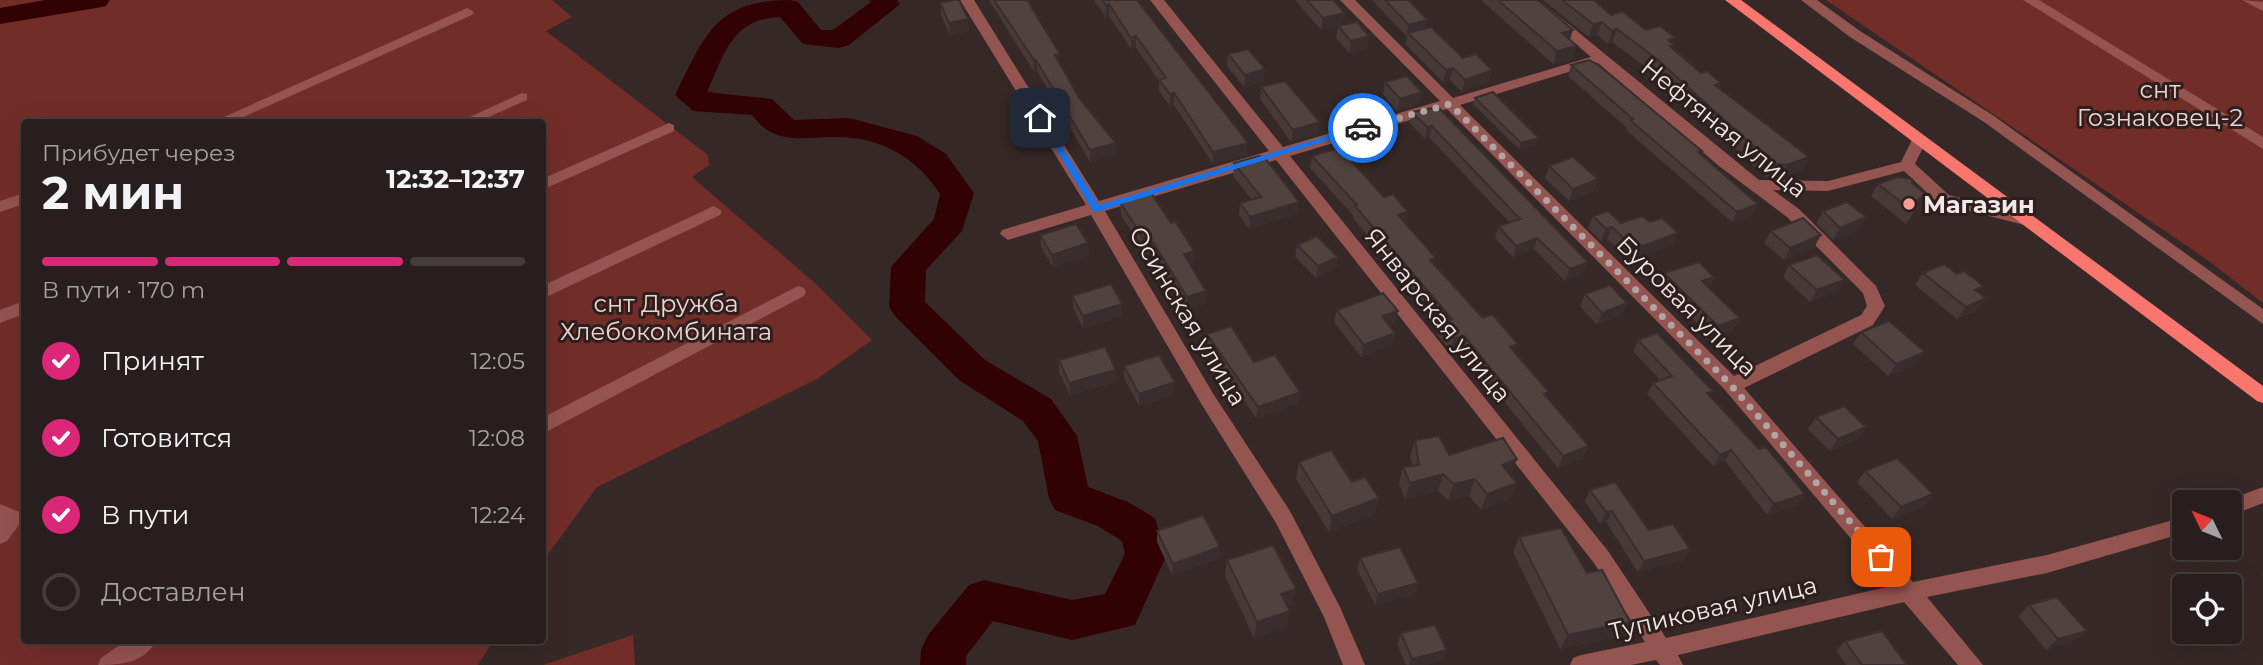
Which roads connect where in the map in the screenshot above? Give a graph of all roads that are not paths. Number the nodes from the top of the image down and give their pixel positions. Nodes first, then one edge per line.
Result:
1 (967, 0) edge
2 (1157, 0) edge
3 (1347, 0) edge
4 (1531, 0) edge
5 (1732, 0) edge
6 (1808, 0) edge
7 (2030, 0) edge
8 (2249, 0) edge
9 (2263, 7) edge
10 (467, 12) dead end
11 (1602, 58) junction
12 (522, 97) dead end
13 (1450, 104) junction
14 (258, 108) junction
15 (228, 119) edge
16 (265, 119) edge
17 (473, 119) edge
18 (669, 128) dead end
19 (1919, 139) junction
20 (2263, 144) edge
21 (1278, 152) junction
22 (1907, 165) junction
23 (546, 183) edge
24 (1755, 184) junction
25 (21, 199) edge
26 (0, 207) edge
27 (1096, 209) junction
28 (714, 211) dead end
29 (2028, 221) junction
30 (1008, 234) dead end
31 (546, 291) edge
32 (798, 292) dead end
33 (21, 308) edge
34 (0, 317) edge
35 (2263, 318) edge
36 (1730, 384) junction
37 (2263, 396) edge
38 (546, 425) edge
39 (2263, 495) edge
40 (2242, 504) edge
41 (0, 512) edge
42 (2172, 528) edge
43 (0, 535) edge
44 (1906, 591) junction
45 (140, 644) edge
46 (1667, 657) edge
47 (109, 665) edge
48 (1354, 665) edge
49 (1581, 665) edge
50 (1972, 665) edge

1 - 27 street, Осинская улица
2 - 21 street, Январская улица
3 - 13 street, Буровая улица
4 - 11 street, Нефтяная улица
5 - 19 main road
6 - 35 street
7 - 20 street
8 - 9 street
10 - 14 street
11 - 13 street
11 - 24 street, Нефтяная улица
12 - 17 street
13 - 21 street
13 - 36 street, Буровая улица
14 - 15 street
14 - 16 street
18 - 23 street
19 - 22 street
19 - 29 main road
21 - 27 street
21 - 46 street, Январская улица
22 - 24 street
22 - 29 street
24 - 36 street, Нефтяная улица
25 - 26 street
27 - 30 street
27 - 48 street, Осинская улица
28 - 31 street
29 - 37 main road
32 - 38 street
33 - 34 street
36 - 44 street, Буровая улица
39 - 40 street
41 - 43 street
42 - 44 street, Тупиковая улица
44 - 46 street, Тупиковая улица
44 - 50 street, Буровая улица
45 - 47 street
46 - 49 street, Тупиковая улица

